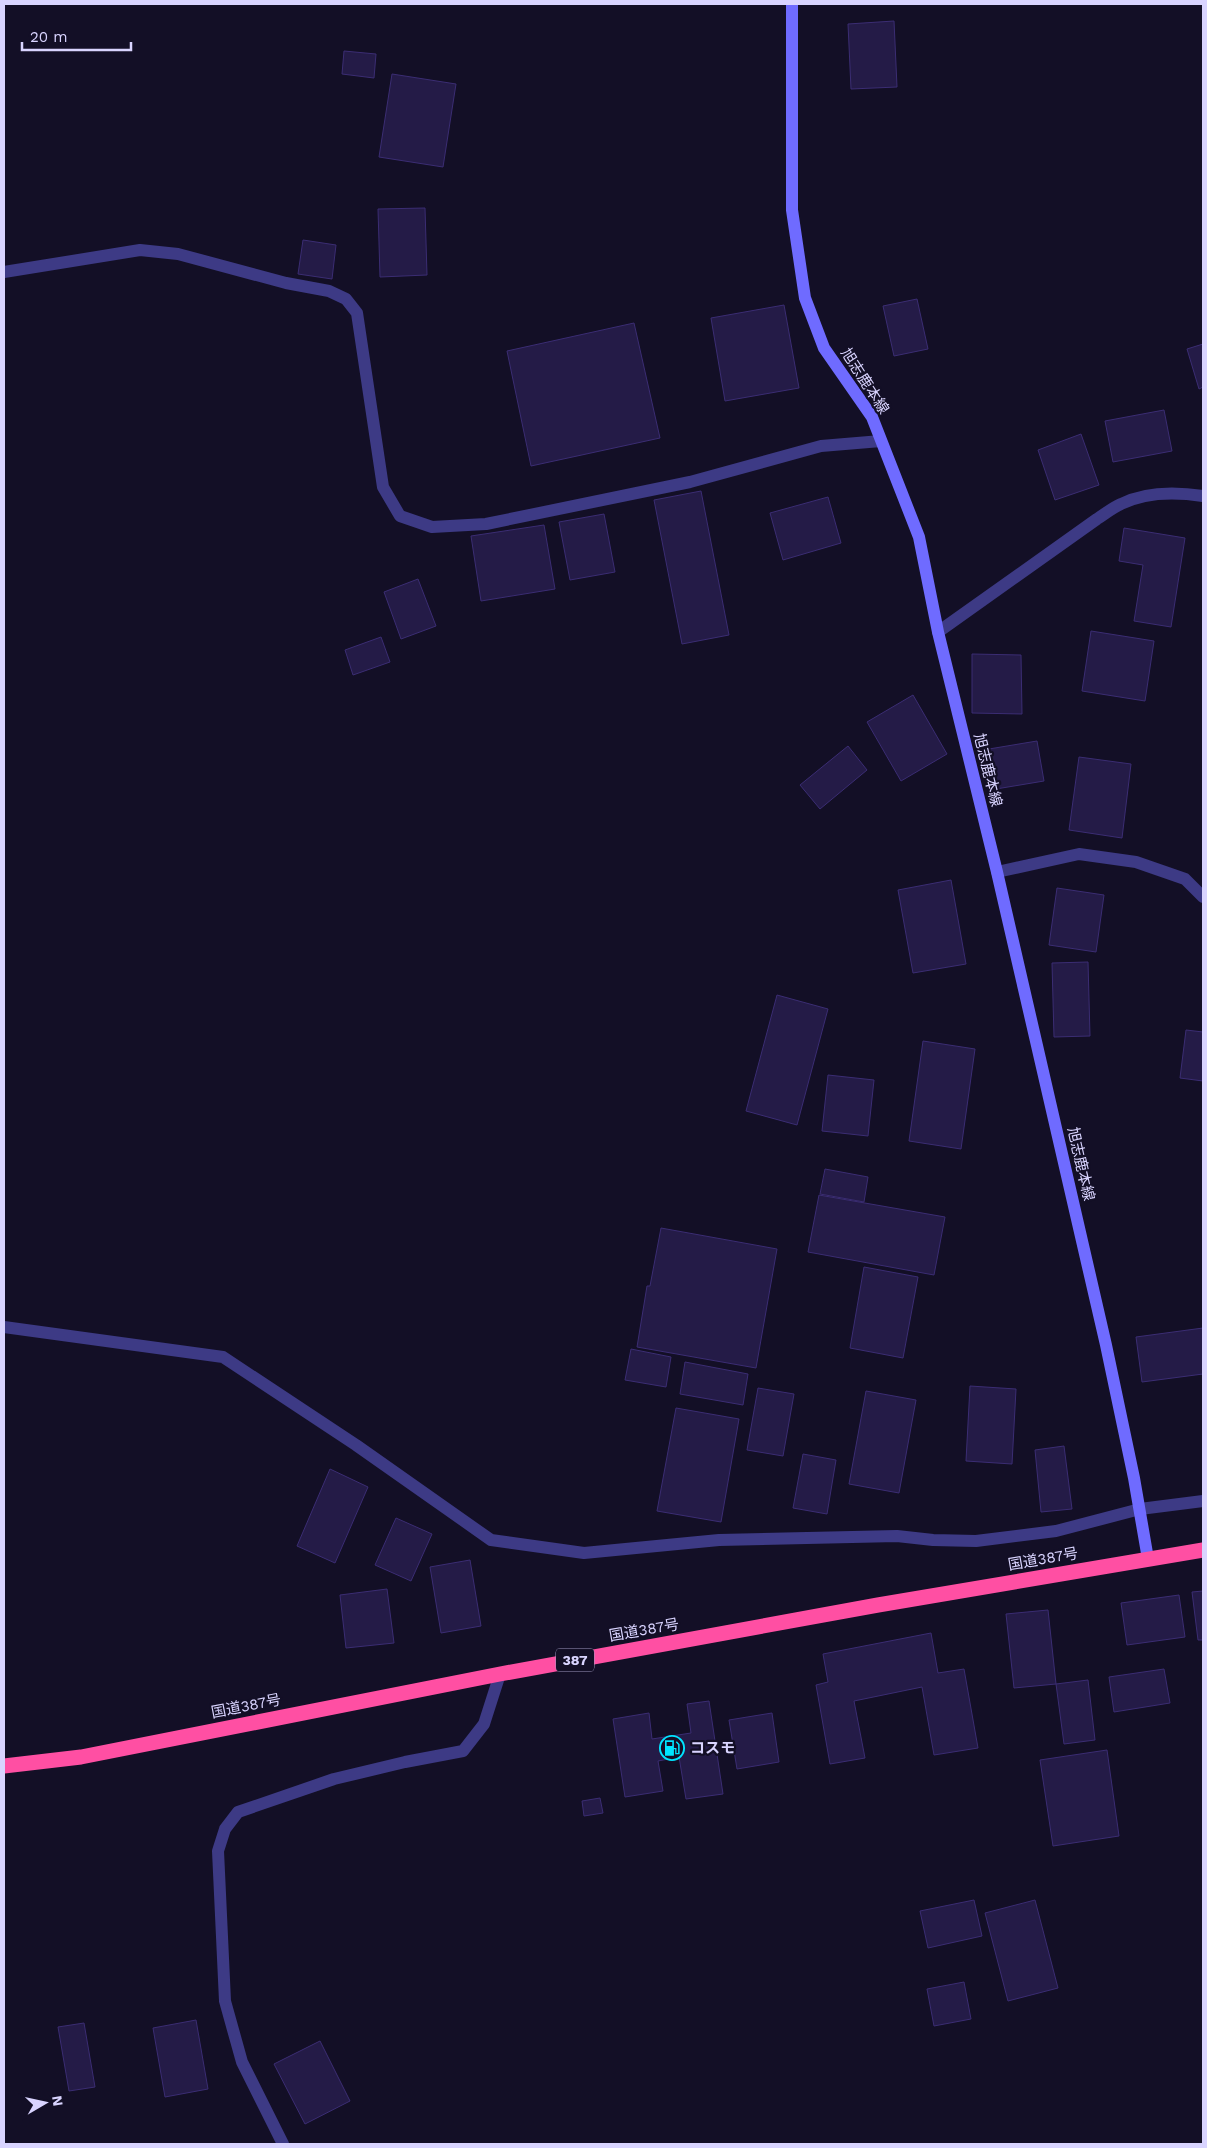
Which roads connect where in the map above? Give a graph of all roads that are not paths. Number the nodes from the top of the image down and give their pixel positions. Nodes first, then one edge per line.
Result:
1 (792, 4) edge
2 (4, 272) edge
3 (881, 441) junction
4 (1203, 496) edge
5 (938, 632) junction
6 (997, 872) junction
7 (1203, 897) edge
8 (4, 1327) edge
9 (1203, 1501) edge
10 (1140, 1509) junction
11 (1203, 1550) edge
12 (1148, 1559) junction
13 (500, 1674) junction
14 (4, 1766) edge
15 (283, 2144) edge

1 - 3 main road, 旭志鹿本線
2 - 3 street
3 - 5 main road, 旭志鹿本線
4 - 5 street
5 - 6 main road, 旭志鹿本線
6 - 7 street
6 - 10 main road, 旭志鹿本線
8 - 10 street
9 - 10 street
10 - 12 main road, 旭志鹿本線
11 - 12 highway, 国道387号 / 387
12 - 13 highway, 国道387号 / 387
13 - 14 highway, 国道387号 / 387
13 - 15 street

